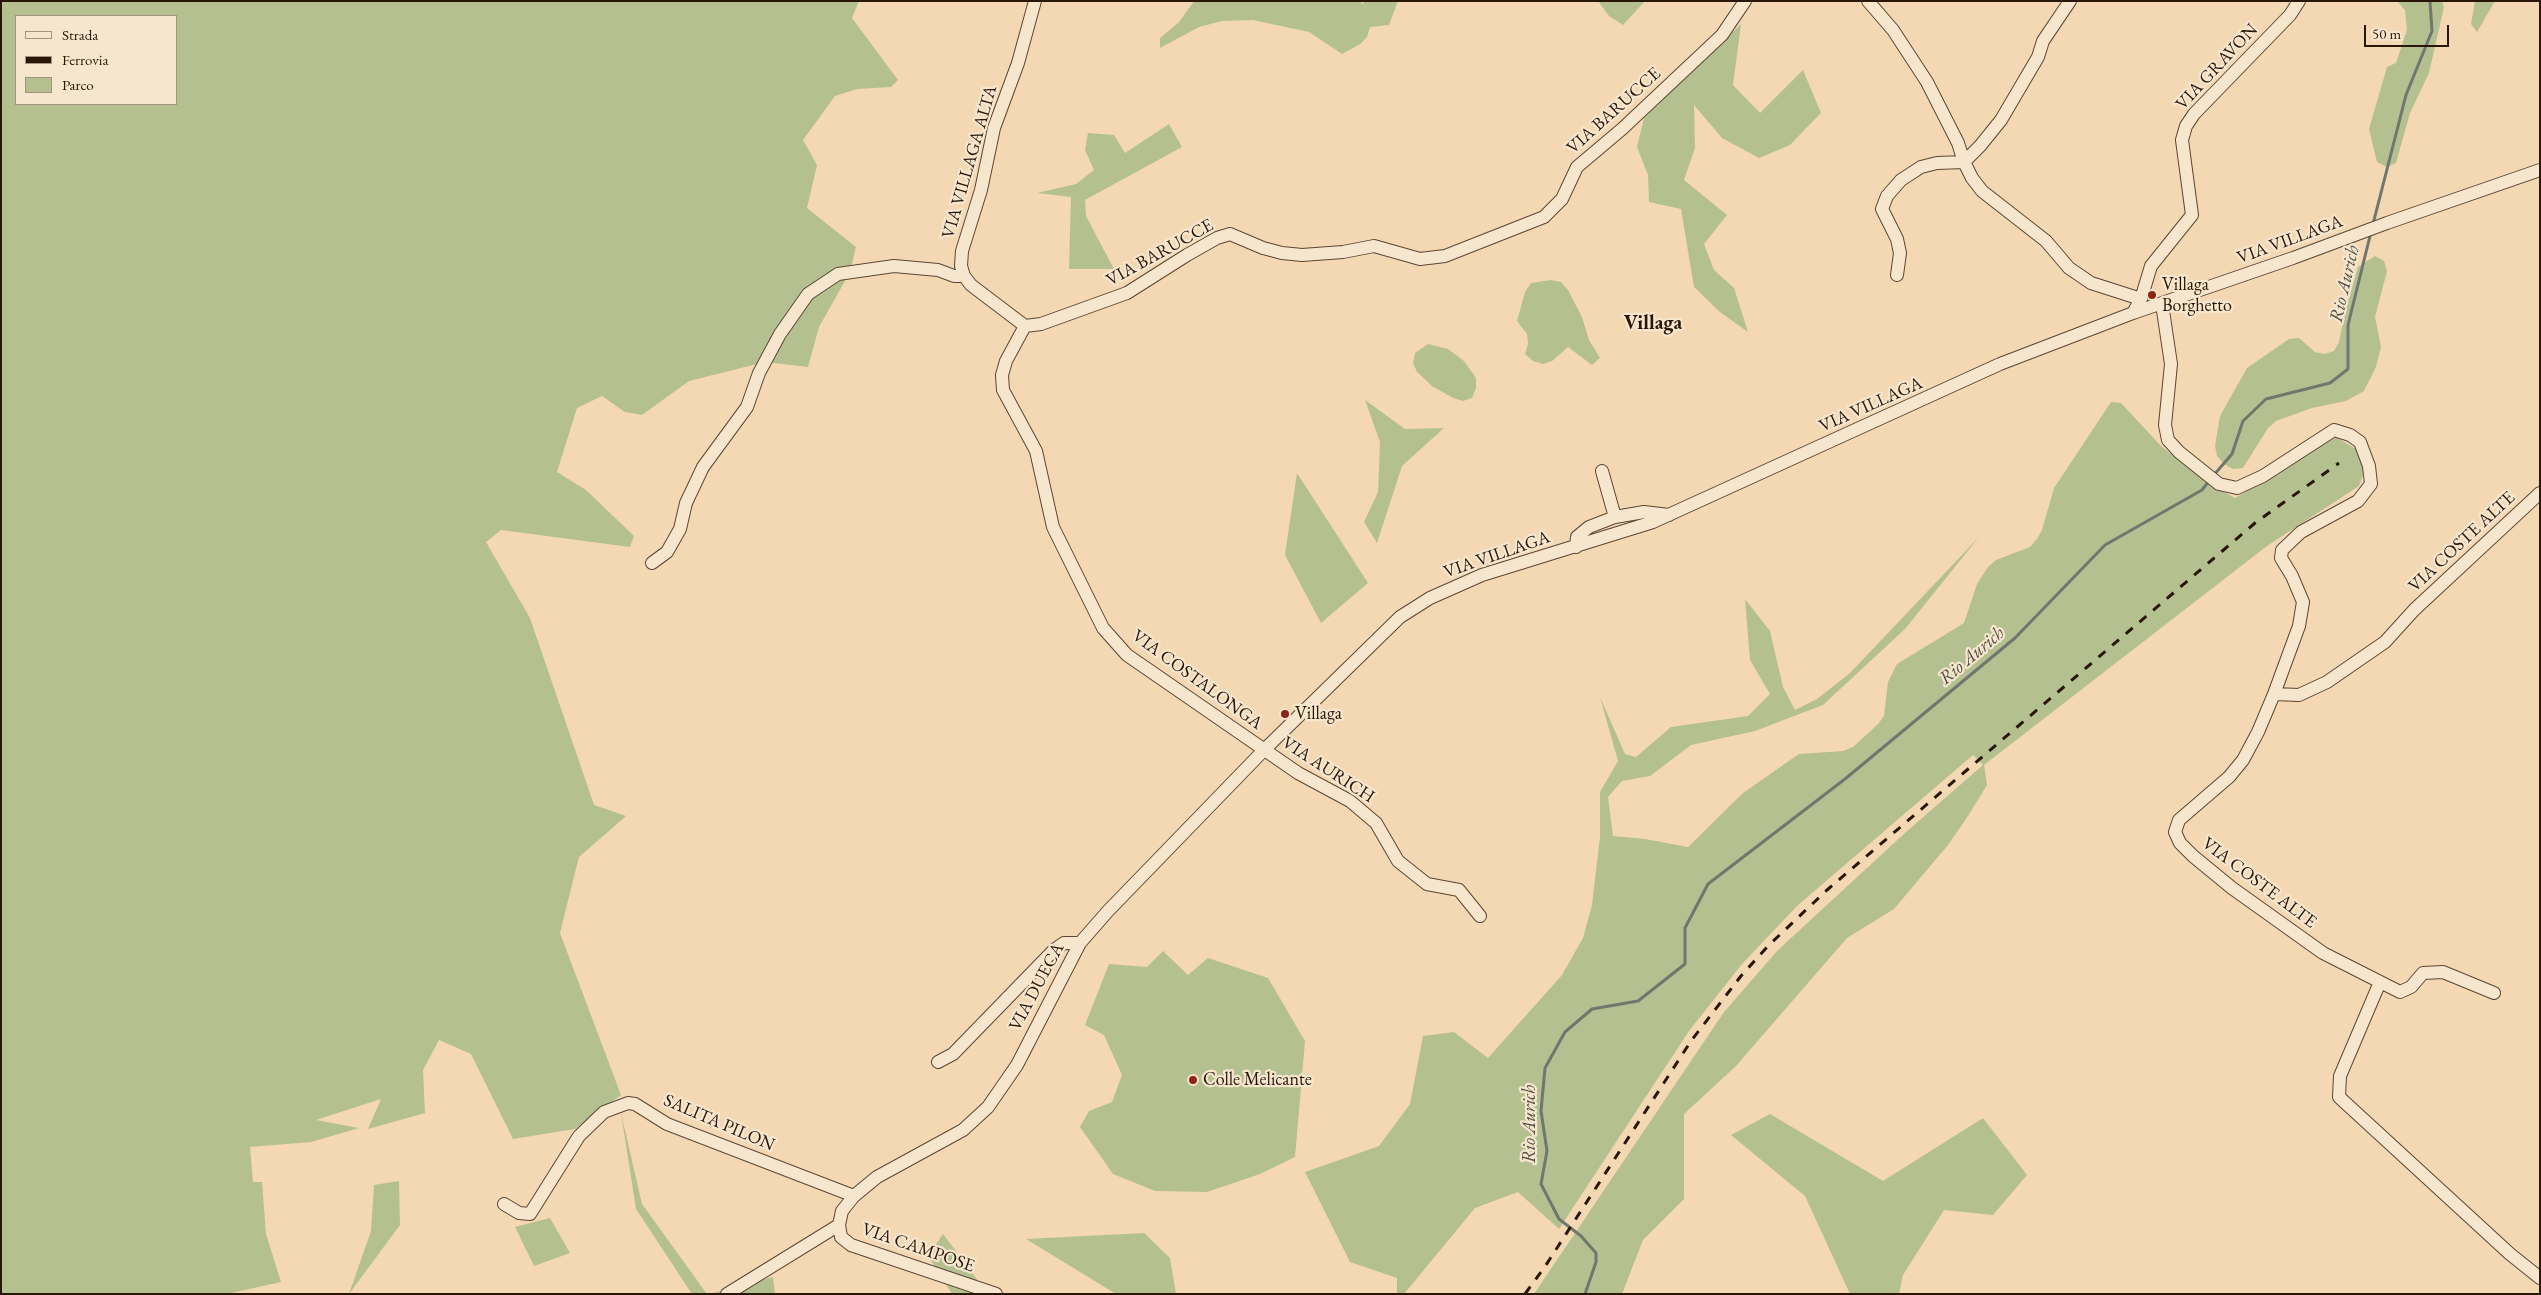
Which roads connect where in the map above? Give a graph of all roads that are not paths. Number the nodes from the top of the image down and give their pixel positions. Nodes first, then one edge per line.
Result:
1 (1035, 1) edge
2 (1745, 1) edge
3 (1868, 1) edge
4 (2070, 1) edge
5 (2299, 1) edge
6 (1964, 162) junction
7 (2540, 170) edge
8 (1897, 275) dead end
9 (964, 276) junction
10 (2141, 299) junction
11 (2162, 304) junction
12 (2133, 313) junction
13 (1025, 326) junction
14 (1602, 471) dead end
15 (2540, 493) edge
16 (1669, 515) junction
17 (1615, 517) junction
18 (1576, 547) junction
19 (652, 563) dead end
20 (2274, 694) junction
21 (1264, 750) junction
22 (1480, 916) dead end
23 (1080, 943) junction
24 (2380, 982) junction
25 (2494, 992) dead end
26 (938, 1062) dead end
27 (854, 1196) junction
28 (504, 1204) dead end
29 (839, 1225) junction
30 (2540, 1278) edge
31 (728, 1294) edge
32 (996, 1294) edge

1 - 9 street, VIA VILLAGA ALTA
2 - 13 street, VIA BARUCCE
3 - 6 street
4 - 6 street
5 - 10 street, VIA GRAVON
6 - 8 street
6 - 10 street
7 - 11 street, VIA VILLAGA
9 - 13 street
9 - 19 street
10 - 12 street, VIA GRAVON
11 - 12 street, VIA VILLAGA
11 - 20 street
12 - 16 street, VIA VILLAGA
13 - 21 street, VIA COSTALONGA
14 - 17 street
15 - 20 street, VIA COSTE ALTE
16 - 17 street
16 - 18 street, VIA VILLAGA
17 - 18 street
18 - 21 street, VIA VILLAGA
20 - 24 street, VIA COSTE ALTE
21 - 22 street, VIA AURICH
21 - 23 street, VIA DUECA
23 - 26 street
23 - 27 street, VIA DUECA
24 - 25 street, VIA COSTE ALTE
24 - 30 street
27 - 28 street, SALITA PILON
27 - 29 street, VIA DUECA
29 - 31 street
29 - 32 street, VIA CAMPOSE

